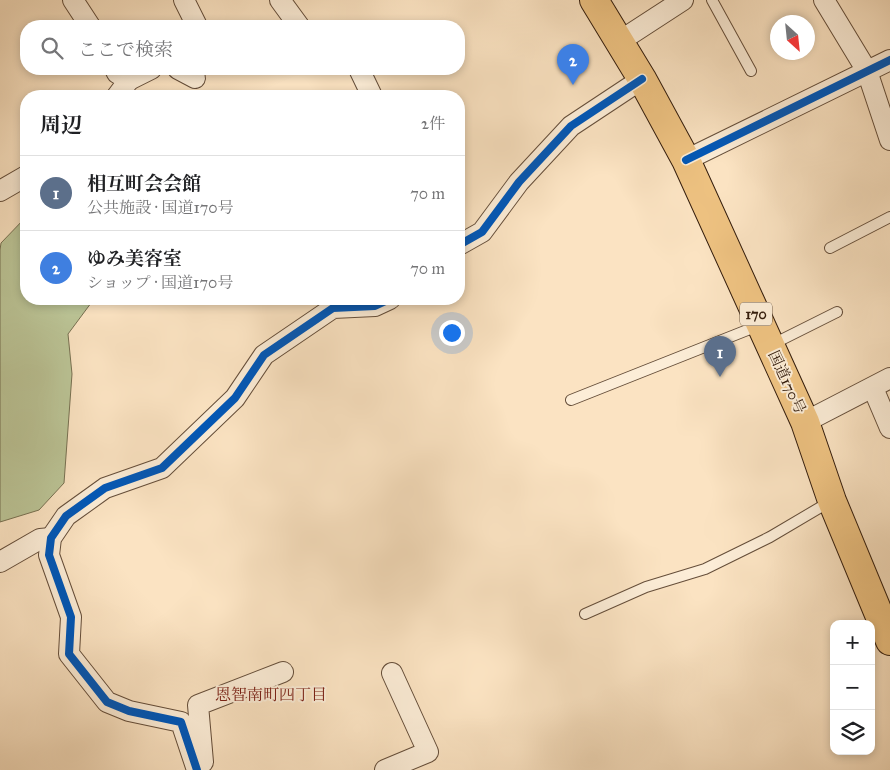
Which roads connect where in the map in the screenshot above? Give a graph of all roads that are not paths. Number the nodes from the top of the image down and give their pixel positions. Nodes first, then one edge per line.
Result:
1 (184, 0) edge
2 (280, 0) edge
3 (594, 0) edge
4 (682, 0) edge
5 (712, 0) edge
6 (824, 0) edge
7 (76, 1) edge
8 (87, 20) edge
9 (194, 20) edge
10 (295, 20) edge
11 (620, 42) junction
12 (890, 60) edge
13 (751, 71) dead end
14 (867, 71) junction
15 (122, 75) edge
16 (362, 75) edge
17 (642, 79) junction
18 (118, 90) edge
19 (369, 90) edge
20 (890, 140) edge
21 (686, 160) junction
22 (20, 179) edge
23 (0, 191) edge
24 (890, 217) edge
25 (465, 240) edge
26 (830, 248) dead end
27 (377, 305) edge
28 (837, 312) dead end
29 (766, 335) junction
30 (882, 383) edge
31 (570, 400) dead end
32 (805, 422) junction
33 (890, 428) edge
34 (832, 501) junction
35 (51, 538) junction
36 (0, 562) edge
37 (585, 614) dead end
38 (890, 641) edge
39 (283, 672) dead end
40 (392, 674) dead end
41 (197, 770) edge
42 (204, 770) edge
43 (385, 770) edge

1 - 9 street
2 - 10 street
3 - 11 highway, 国道170号 / 170
4 - 11 street
5 - 13 lane
6 - 14 street
7 - 8 street
11 - 17 highway, 国道170号 / 170
12 - 14 street
14 - 20 street
14 - 21 street
15 - 18 street
16 - 19 street
17 - 21 highway, 国道170号 / 170
17 - 25 street
21 - 29 highway, 国道170号 / 170
22 - 23 street
24 - 26 lane
27 - 35 street
28 - 29 lane
29 - 31 lane
29 - 32 highway, 国道170号 / 170
30 - 32 street
30 - 33 street
32 - 34 highway, 国道170号 / 170
34 - 37 lane
34 - 38 highway, 国道170号 / 170
35 - 36 street
35 - 41 street
39 - 42 street
40 - 43 street

